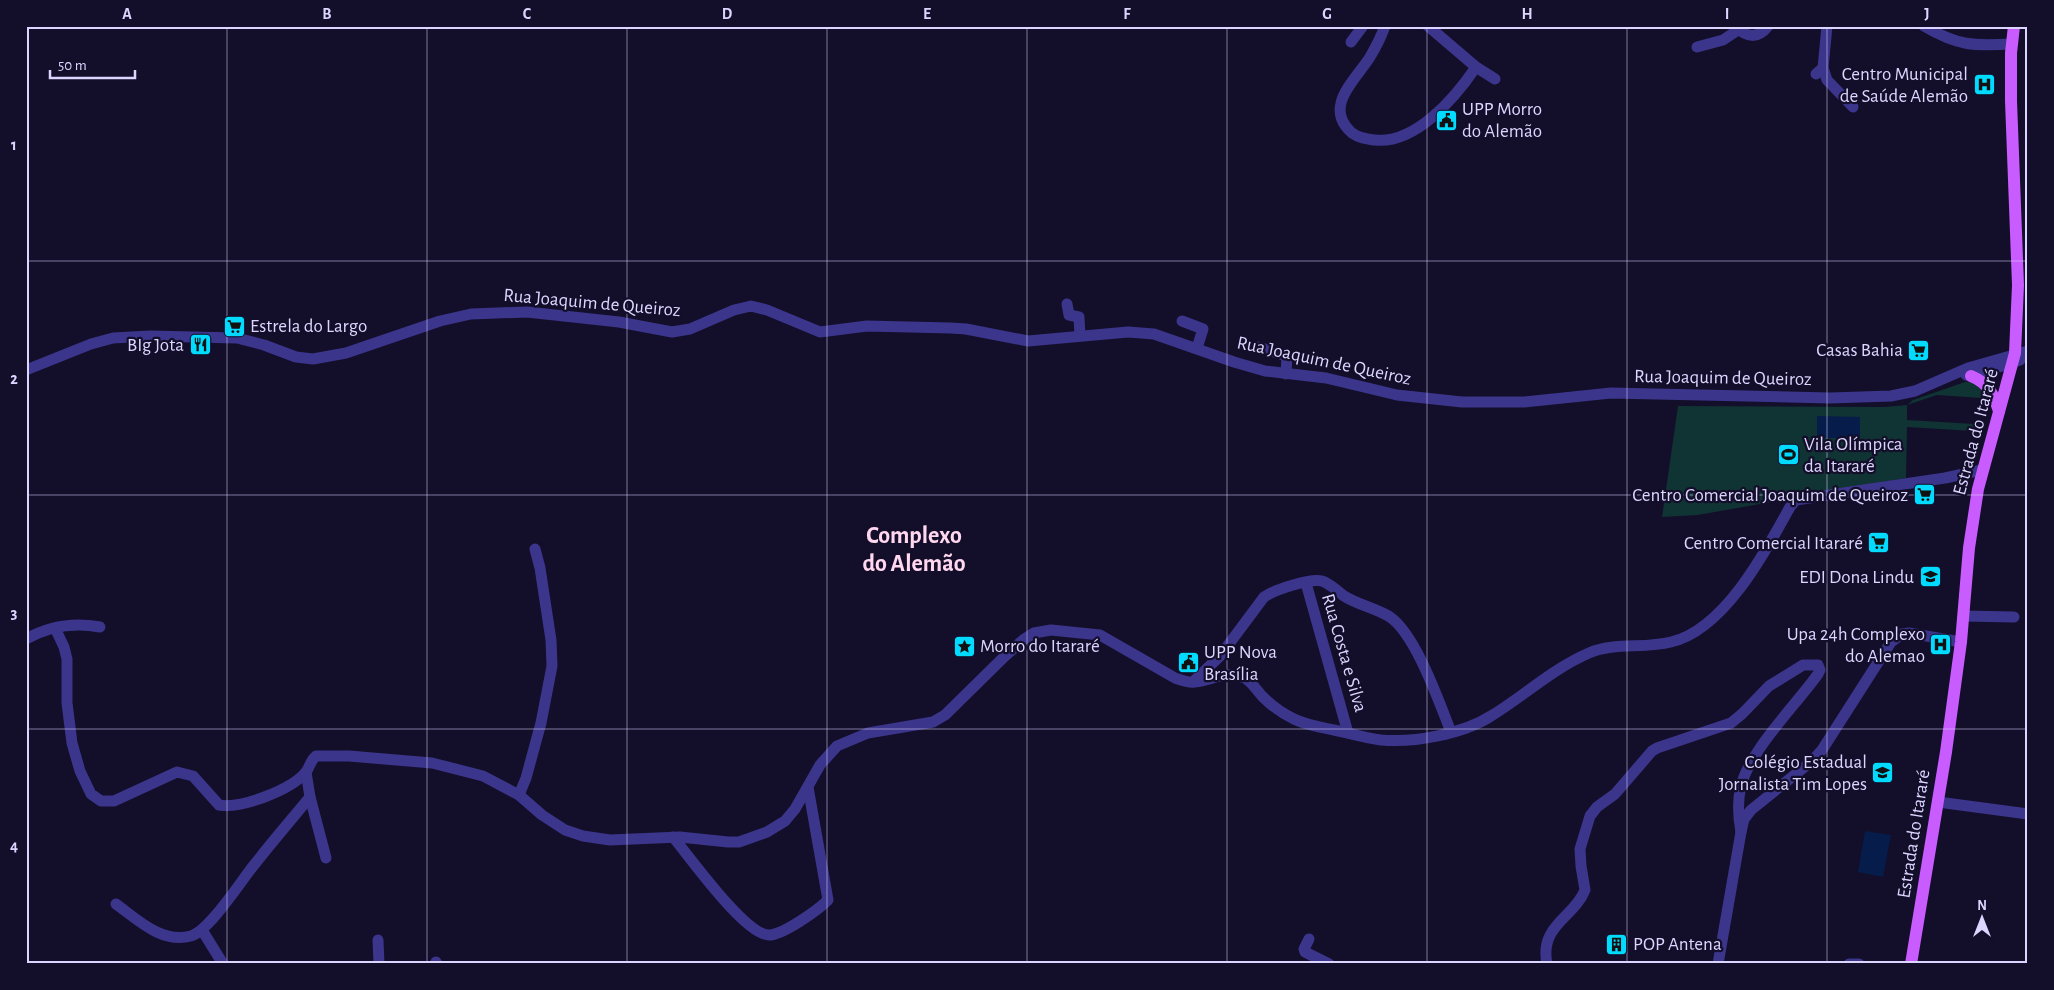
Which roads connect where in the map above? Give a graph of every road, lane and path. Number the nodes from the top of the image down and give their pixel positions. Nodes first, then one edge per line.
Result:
1 (1363, 26) edge
2 (1385, 26) edge
3 (1428, 26) edge
4 (1768, 26) edge
5 (1827, 26) edge
6 (1924, 26) edge
7 (2014, 26) edge
8 (1736, 28) edge
9 (1351, 42) dead end
10 (2011, 44) junction
11 (1697, 47) dead end
12 (1476, 67) junction
13 (1495, 79) dead end
14 (1853, 107) dead end
15 (1067, 304) dead end
16 (1182, 321) dead end
17 (1080, 336) junction
18 (1258, 347) dead end
19 (1197, 348) junction
20 (2021, 356) edge
21 (26, 370) edge
22 (1286, 374) junction
23 (1955, 374) junction
24 (1971, 376) junction
25 (2000, 411) junction
26 (1982, 470) junction
27 (535, 549) dead end
28 (1306, 583) junction
29 (1963, 616) junction
30 (2014, 617) dead end
31 (100, 627) dead end
32 (55, 628) junction
33 (26, 639) edge
34 (1961, 642) junction
35 (1192, 683) junction
36 (1451, 732) junction
37 (1348, 733) junction
38 (306, 772) junction
39 (808, 787) junction
40 (519, 795) junction
41 (310, 797) junction
42 (1938, 802) junction
43 (2028, 814) edge
44 (1741, 832) junction
45 (673, 837) junction
46 (326, 858) dead end
47 (116, 904) dead end
48 (202, 930) junction
49 (1309, 939) dead end
50 (378, 940) dead end
51 (222, 964) edge
52 (379, 964) edge
53 (1329, 964) edge
54 (1547, 964) edge
55 (1718, 964) edge
56 (1849, 964) edge
57 (1859, 964) edge
58 (1911, 964) edge

1 - 9 street
2 - 12 street
3 - 12 street
4 - 8 street
5 - 14 street
6 - 10 street
7 - 10 main road, Estrada do Itararé
8 - 11 street
10 - 20 main road, Estrada do Itararé
12 - 13 street
15 - 17 street
16 - 19 street
17 - 19 street, Rua Joaquim de Queiroz
17 - 21 street, Rua Joaquim de Queiroz
18 - 22 street
19 - 22 street, Rua Joaquim de Queiroz
20 - 23 street, Rua Joaquim de Queiroz
20 - 24 street
20 - 25 main road, Estrada do Itararé
22 - 23 street, Rua Joaquim de Queiroz
23 - 24 street
24 - 25 main road
25 - 26 main road, Estrada do Itararé
26 - 29 main road, Estrada do Itararé
26 - 36 street
27 - 40 street
28 - 35 street
28 - 36 street
28 - 37 street, Rua Costa e Silva
29 - 30 street
29 - 34 main road, Estrada do Itararé
31 - 32 street
32 - 33 street
32 - 38 street
34 - 42 main road, Estrada do Itararé
34 - 44 street
35 - 37 street
35 - 39 street
36 - 37 street
38 - 40 street
38 - 41 street
39 - 45 street
39 - 45 street
40 - 45 street
41 - 46 street
41 - 48 street
42 - 43 street
42 - 58 main road, Estrada do Itararé
44 - 54 street
44 - 55 street
47 - 48 street
48 - 51 street
49 - 53 street
50 - 52 street
56 - 57 street

